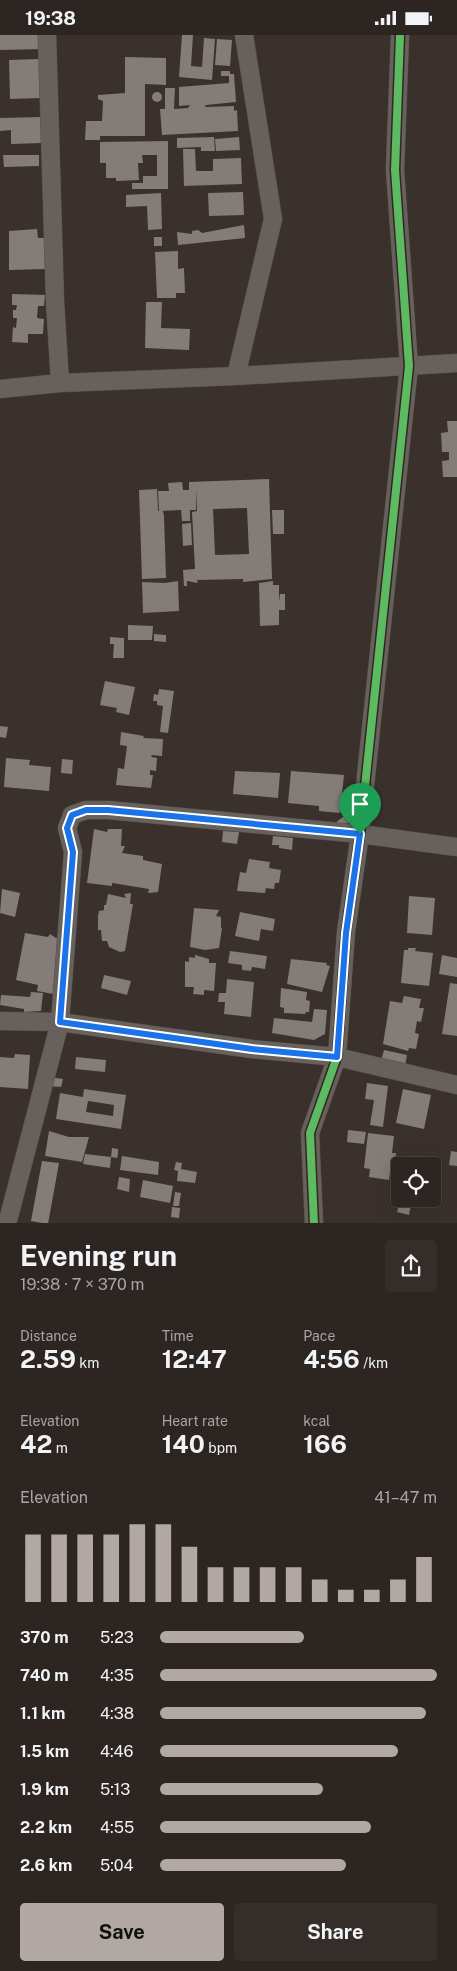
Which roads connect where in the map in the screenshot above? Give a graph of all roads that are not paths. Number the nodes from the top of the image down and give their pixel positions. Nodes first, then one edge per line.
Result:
1 (46, 35) edge
2 (244, 35) edge
3 (400, 35) edge
4 (457, 363) edge
5 (409, 365) junction
6 (236, 376) junction
7 (60, 383) junction
8 (0, 389) edge
9 (360, 834) junction
10 (457, 847) edge
11 (0, 1021) edge
12 (60, 1022) junction
13 (337, 1057) junction
14 (457, 1085) edge
15 (7, 1223) edge
16 (314, 1223) edge

1 - 7 street
2 - 6 street
3 - 5 street
4 - 5 street
5 - 6 street
5 - 9 street
6 - 7 street
7 - 8 street
9 - 10 street
9 - 12 street
9 - 13 street
11 - 12 street
12 - 13 street
12 - 15 street
13 - 14 street
13 - 16 street

